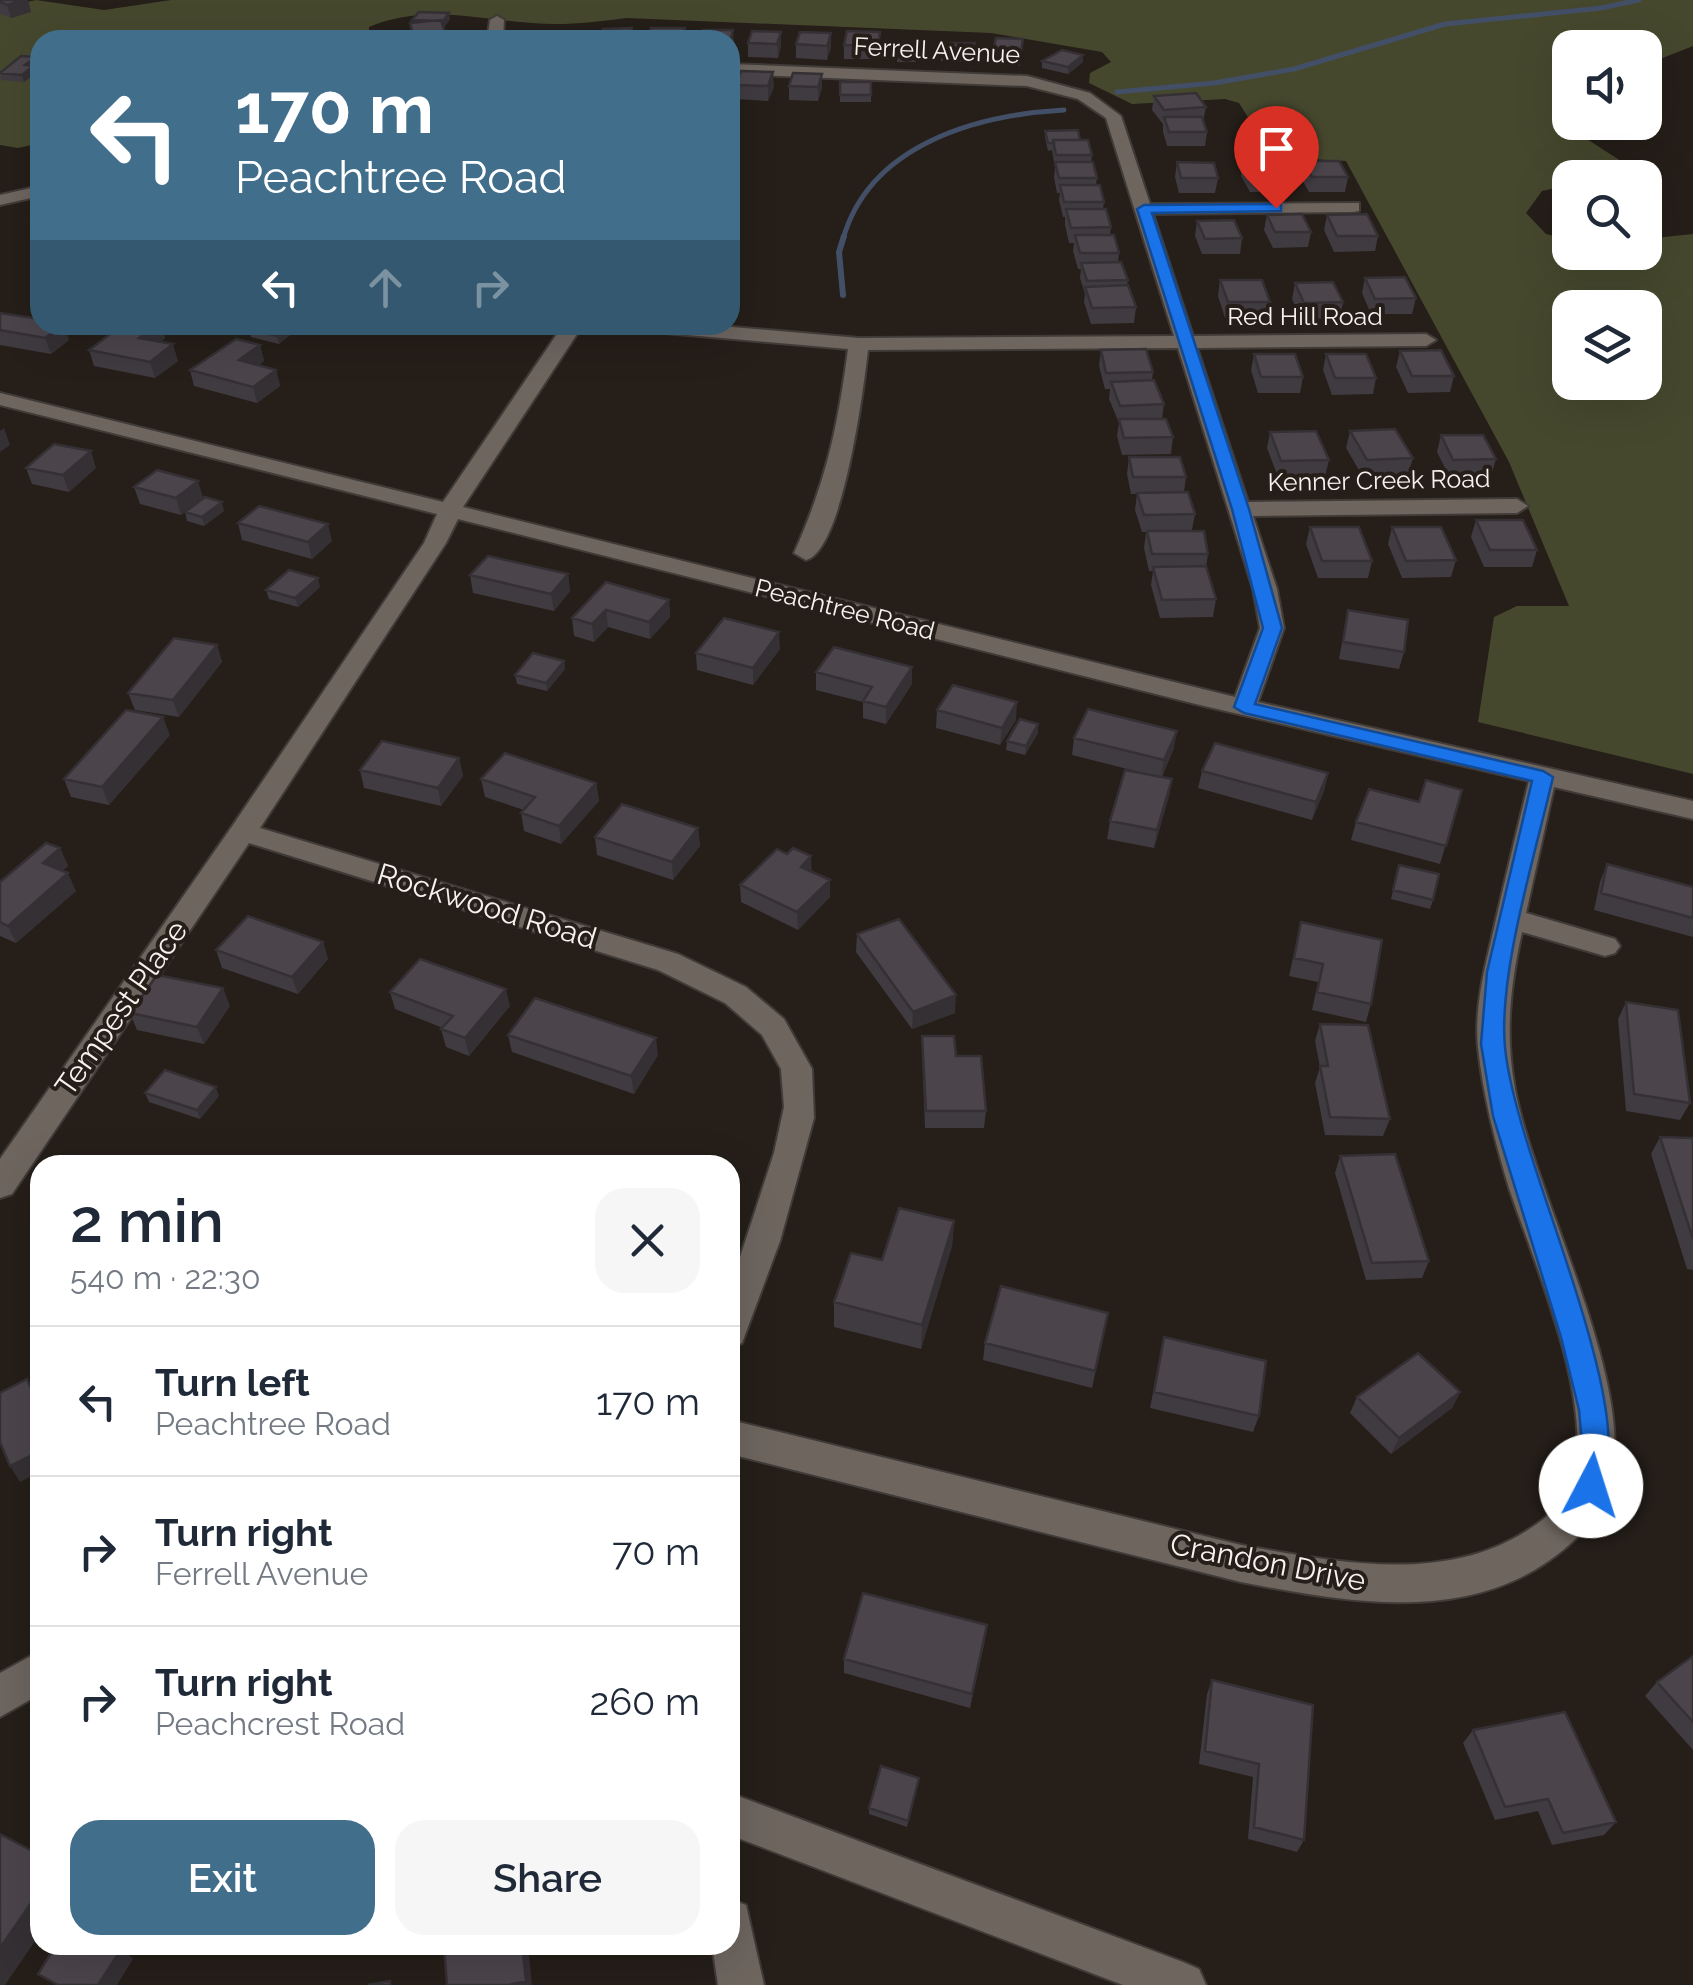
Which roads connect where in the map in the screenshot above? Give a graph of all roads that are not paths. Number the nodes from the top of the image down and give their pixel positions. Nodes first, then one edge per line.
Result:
1 (497, 20) dead end
2 (496, 30) edge
3 (740, 70) edge
4 (30, 193) edge
5 (0, 200) edge
6 (1353, 207) dead end
7 (1144, 209) junction
8 (740, 334) edge
9 (566, 335) edge
10 (1426, 340) dead end
11 (1184, 342) junction
12 (859, 344) junction
13 (0, 399) edge
14 (1517, 506) dead end
15 (1241, 509) junction
16 (449, 511) junction
17 (806, 553) dead end
18 (1244, 707) junction
19 (1543, 777) junction
20 (1693, 810) edge
21 (243, 832) junction
22 (1510, 918) junction
23 (1605, 946) dead end
24 (0, 1185) edge
25 (740, 1304) edge
26 (740, 1438) edge
27 (30, 1677) edge
28 (0, 1696) edge
29 (740, 1818) edge
30 (735, 1955) edge
31 (740, 1985) edge
32 (1183, 1985) edge

1 - 2 street
3 - 7 street, Ferrell Avenue
4 - 5 street
6 - 7 street
7 - 11 street, Ferrell Avenue
8 - 12 street, Red Hill Road
9 - 16 street
10 - 11 street, Red Hill Road
11 - 12 street, Red Hill Road
11 - 15 street, Ferrell Avenue
12 - 17 street
13 - 16 street, Peachtree Road
14 - 15 street, Kenner Creek Road
15 - 18 street, Ferrell Avenue
16 - 18 street, Peachtree Road
16 - 21 street
18 - 19 street, Peachtree Road
19 - 20 street, Peachtree Road
19 - 22 street, Crandon Drive
21 - 24 street, Tempest Place
21 - 25 street, Rockwood Road
22 - 23 street
22 - 26 street, Crandon Drive
27 - 28 street
29 - 32 street
30 - 31 street

